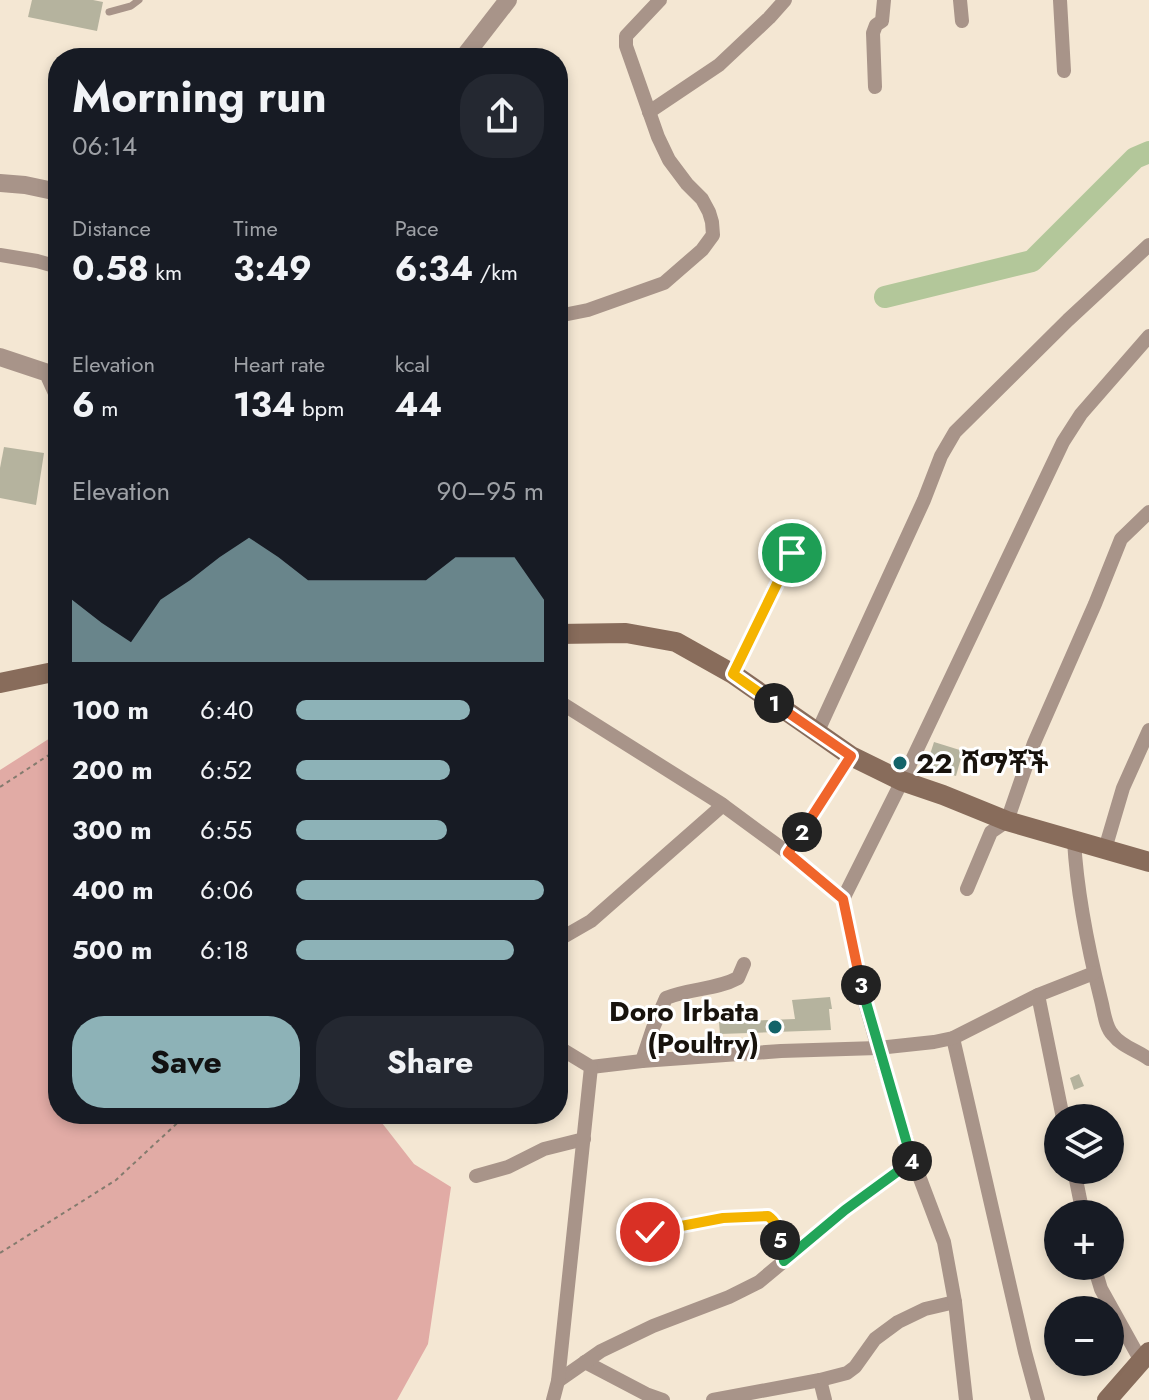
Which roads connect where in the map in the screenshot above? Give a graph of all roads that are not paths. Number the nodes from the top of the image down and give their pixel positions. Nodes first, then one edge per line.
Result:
1 (139, 0) edge
2 (508, 0) edge
3 (660, 0) edge
4 (785, 0) edge
5 (884, 0) edge
6 (960, 0) edge
7 (1060, 0) edge
8 (109, 12) dead end
9 (962, 21) dead end
10 (471, 48) edge
11 (1064, 71) dead end
12 (875, 87) dead end
13 (649, 112) junction
14 (0, 183) edge
15 (48, 190) edge
16 (1149, 245) edge
17 (0, 255) edge
18 (48, 264) edge
19 (568, 314) edge
20 (1149, 336) edge
21 (0, 357) edge
22 (48, 371) edge
23 (1149, 512) edge
24 (801, 532) dead end
25 (568, 634) edge
26 (48, 673) edge
27 (733, 674) junction
28 (0, 683) edge
29 (568, 707) edge
30 (1149, 730) edge
31 (817, 733) junction
32 (851, 756) junction
33 (902, 781) junction
34 (723, 805) junction
35 (1007, 821) junction
36 (1074, 840) junction
37 (1105, 849) junction
38 (788, 853) junction
39 (1149, 862) edge
40 (967, 889) dead end
41 (843, 899) junction
42 (568, 934) edge
43 (744, 964) dead end
44 (1094, 973) junction
45 (1038, 995) junction
46 (953, 1038) junction
47 (878, 1048) junction
48 (568, 1053) edge
49 (1149, 1059) edge
50 (642, 1061) junction
51 (591, 1067) junction
52 (1060, 1104) edge
53 (584, 1139) junction
54 (913, 1160) junction
55 (476, 1176) dead end
56 (650, 1232) dead end
57 (784, 1261) junction
58 (1098, 1280) edge
59 (955, 1302) junction
60 (1145, 1357) edge
61 (585, 1362) junction
62 (820, 1380) junction
63 (558, 1381) junction
64 (646, 1397) edge
65 (553, 1400) edge
66 (663, 1400) edge
67 (713, 1400) edge
68 (825, 1400) edge
69 (966, 1400) edge
70 (1038, 1400) edge
71 (1107, 1400) edge

1 - 8 lane
2 - 10 street
3 - 13 street
4 - 13 street
5 - 12 street
6 - 9 street
7 - 11 street
13 - 19 street
14 - 15 street
16 - 31 street
17 - 18 street
20 - 33 street
21 - 22 street
23 - 35 street
24 - 27 street
25 - 27 main road
26 - 28 main road
27 - 31 main road
29 - 34 street
30 - 37 street
31 - 32 main road
32 - 33 main road
32 - 38 street
33 - 35 main road
33 - 41 street
34 - 38 street
34 - 42 street
35 - 36 main road
35 - 40 street
36 - 37 main road
36 - 44 street
37 - 39 main road
38 - 41 street
41 - 47 street
43 - 50 street
44 - 45 street
44 - 49 street
45 - 46 street
45 - 52 street
46 - 47 street
46 - 70 street
47 - 50 street
47 - 54 street
48 - 51 street
50 - 51 street
51 - 53 street
53 - 55 street
53 - 63 street
54 - 57 street
54 - 59 street
56 - 57 street
57 - 61 street
58 - 60 street
59 - 62 street
59 - 69 street
60 - 71 main road
61 - 63 street
61 - 64 street
62 - 67 street
62 - 68 street
63 - 65 street
64 - 66 street

